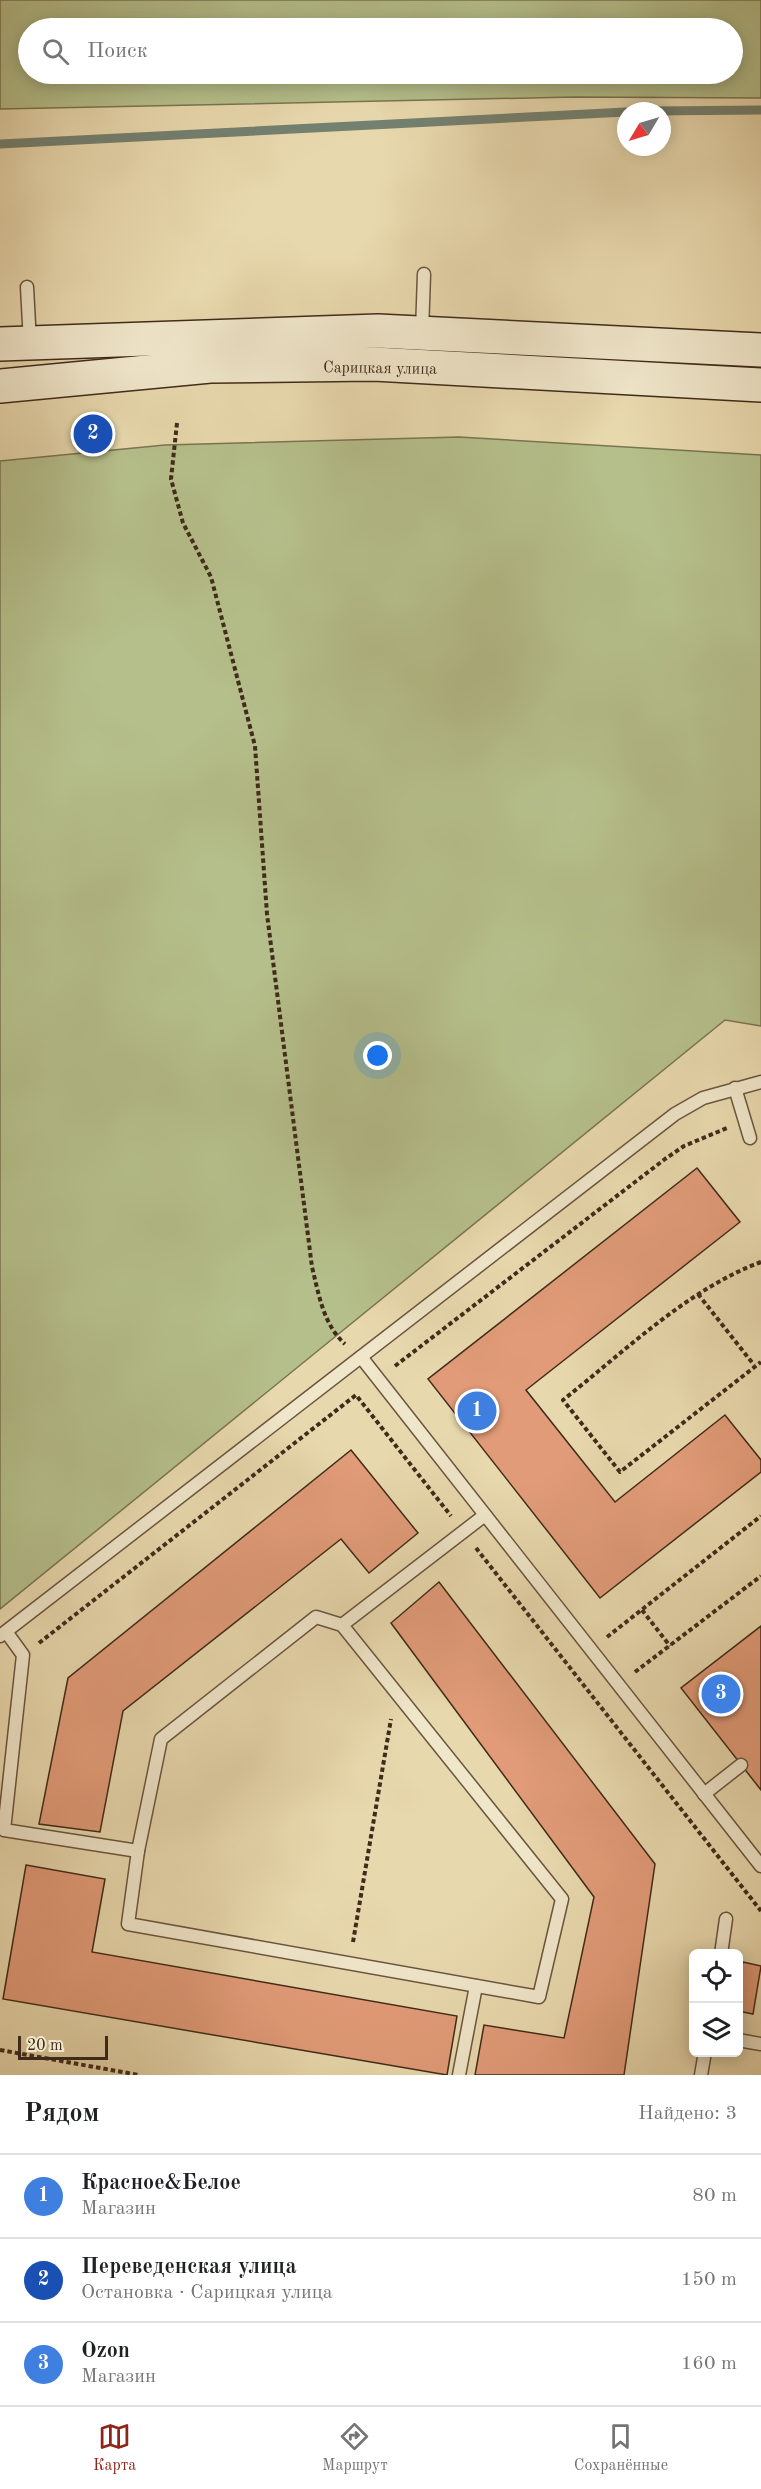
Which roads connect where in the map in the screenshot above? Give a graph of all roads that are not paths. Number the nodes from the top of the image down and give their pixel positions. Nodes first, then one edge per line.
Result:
1 (424, 274) dead end
2 (27, 288) dead end
3 (422, 333) junction
4 (15, 343) edge
5 (761, 350) edge
6 (761, 385) edge
7 (0, 386) edge
8 (760, 1084) edge
9 (735, 1088) junction
10 (750, 1138) dead end
11 (361, 1357) junction
12 (485, 1515) junction
13 (342, 1625) junction
14 (3, 1634) edge
15 (741, 1765) dead end
16 (704, 1794) junction
17 (138, 1851) junction
18 (761, 1866) edge
19 (726, 1919) dead end
20 (722, 1949) edge
21 (476, 1986) junction
22 (743, 2041) edge
23 (761, 2044) edge
24 (704, 2057) edge
25 (459, 2075) edge
26 (701, 2075) edge

1 - 3 lane
2 - 4 lane
3 - 4 street, Сарицкая улица
3 - 5 street, Сарицкая улица
6 - 7 street, Сарицкая улица
8 - 9 lane
9 - 10 lane
9 - 11 lane
11 - 12 lane
11 - 14 lane
12 - 13 lane
12 - 16 lane
13 - 17 lane
13 - 21 lane
14 - 17 lane
15 - 16 lane
16 - 18 lane
17 - 21 lane
19 - 20 lane
21 - 25 lane
22 - 23 lane
24 - 26 lane

